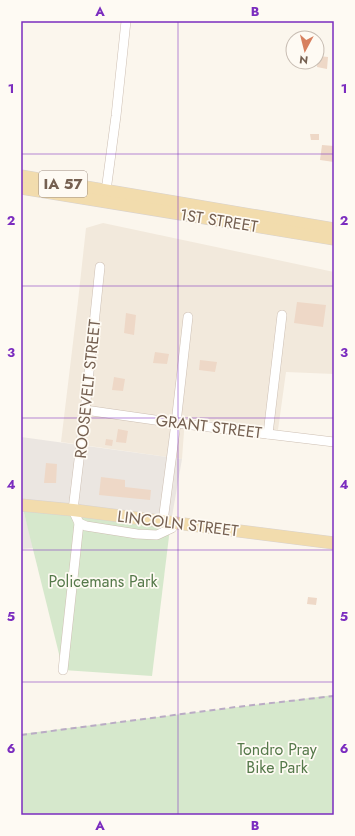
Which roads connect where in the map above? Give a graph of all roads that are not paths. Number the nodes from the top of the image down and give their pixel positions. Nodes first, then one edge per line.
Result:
1 (126, 21) edge
2 (21, 176) edge
3 (21, 188) edge
4 (104, 196) junction
5 (334, 229) edge
6 (334, 239) edge
7 (100, 267) dead end
8 (282, 315) dead end
9 (188, 317) dead end
10 (85, 410) junction
11 (176, 423) junction
12 (268, 434) junction
13 (334, 442) edge
14 (21, 505) edge
15 (73, 510) junction
16 (169, 522) junction
17 (79, 523) junction
18 (334, 543) edge
19 (64, 670) dead end

1 - 4 street
2 - 4 main road, IA 57
3 - 4 main road, IA 57
4 - 5 main road, 1ST STREET
4 - 6 main road, 1ST STREET
7 - 10 street, ROOSEVELT STREET
8 - 12 street
9 - 11 street
10 - 11 street, GRANT STREET
10 - 15 street, ROOSEVELT STREET
11 - 12 street, GRANT STREET
11 - 16 street
12 - 13 street, GRANT STREET
14 - 15 main road, LINCOLN STREET
15 - 16 main road, LINCOLN STREET
15 - 17 street
16 - 17 street
16 - 18 main road, LINCOLN STREET
17 - 19 street

